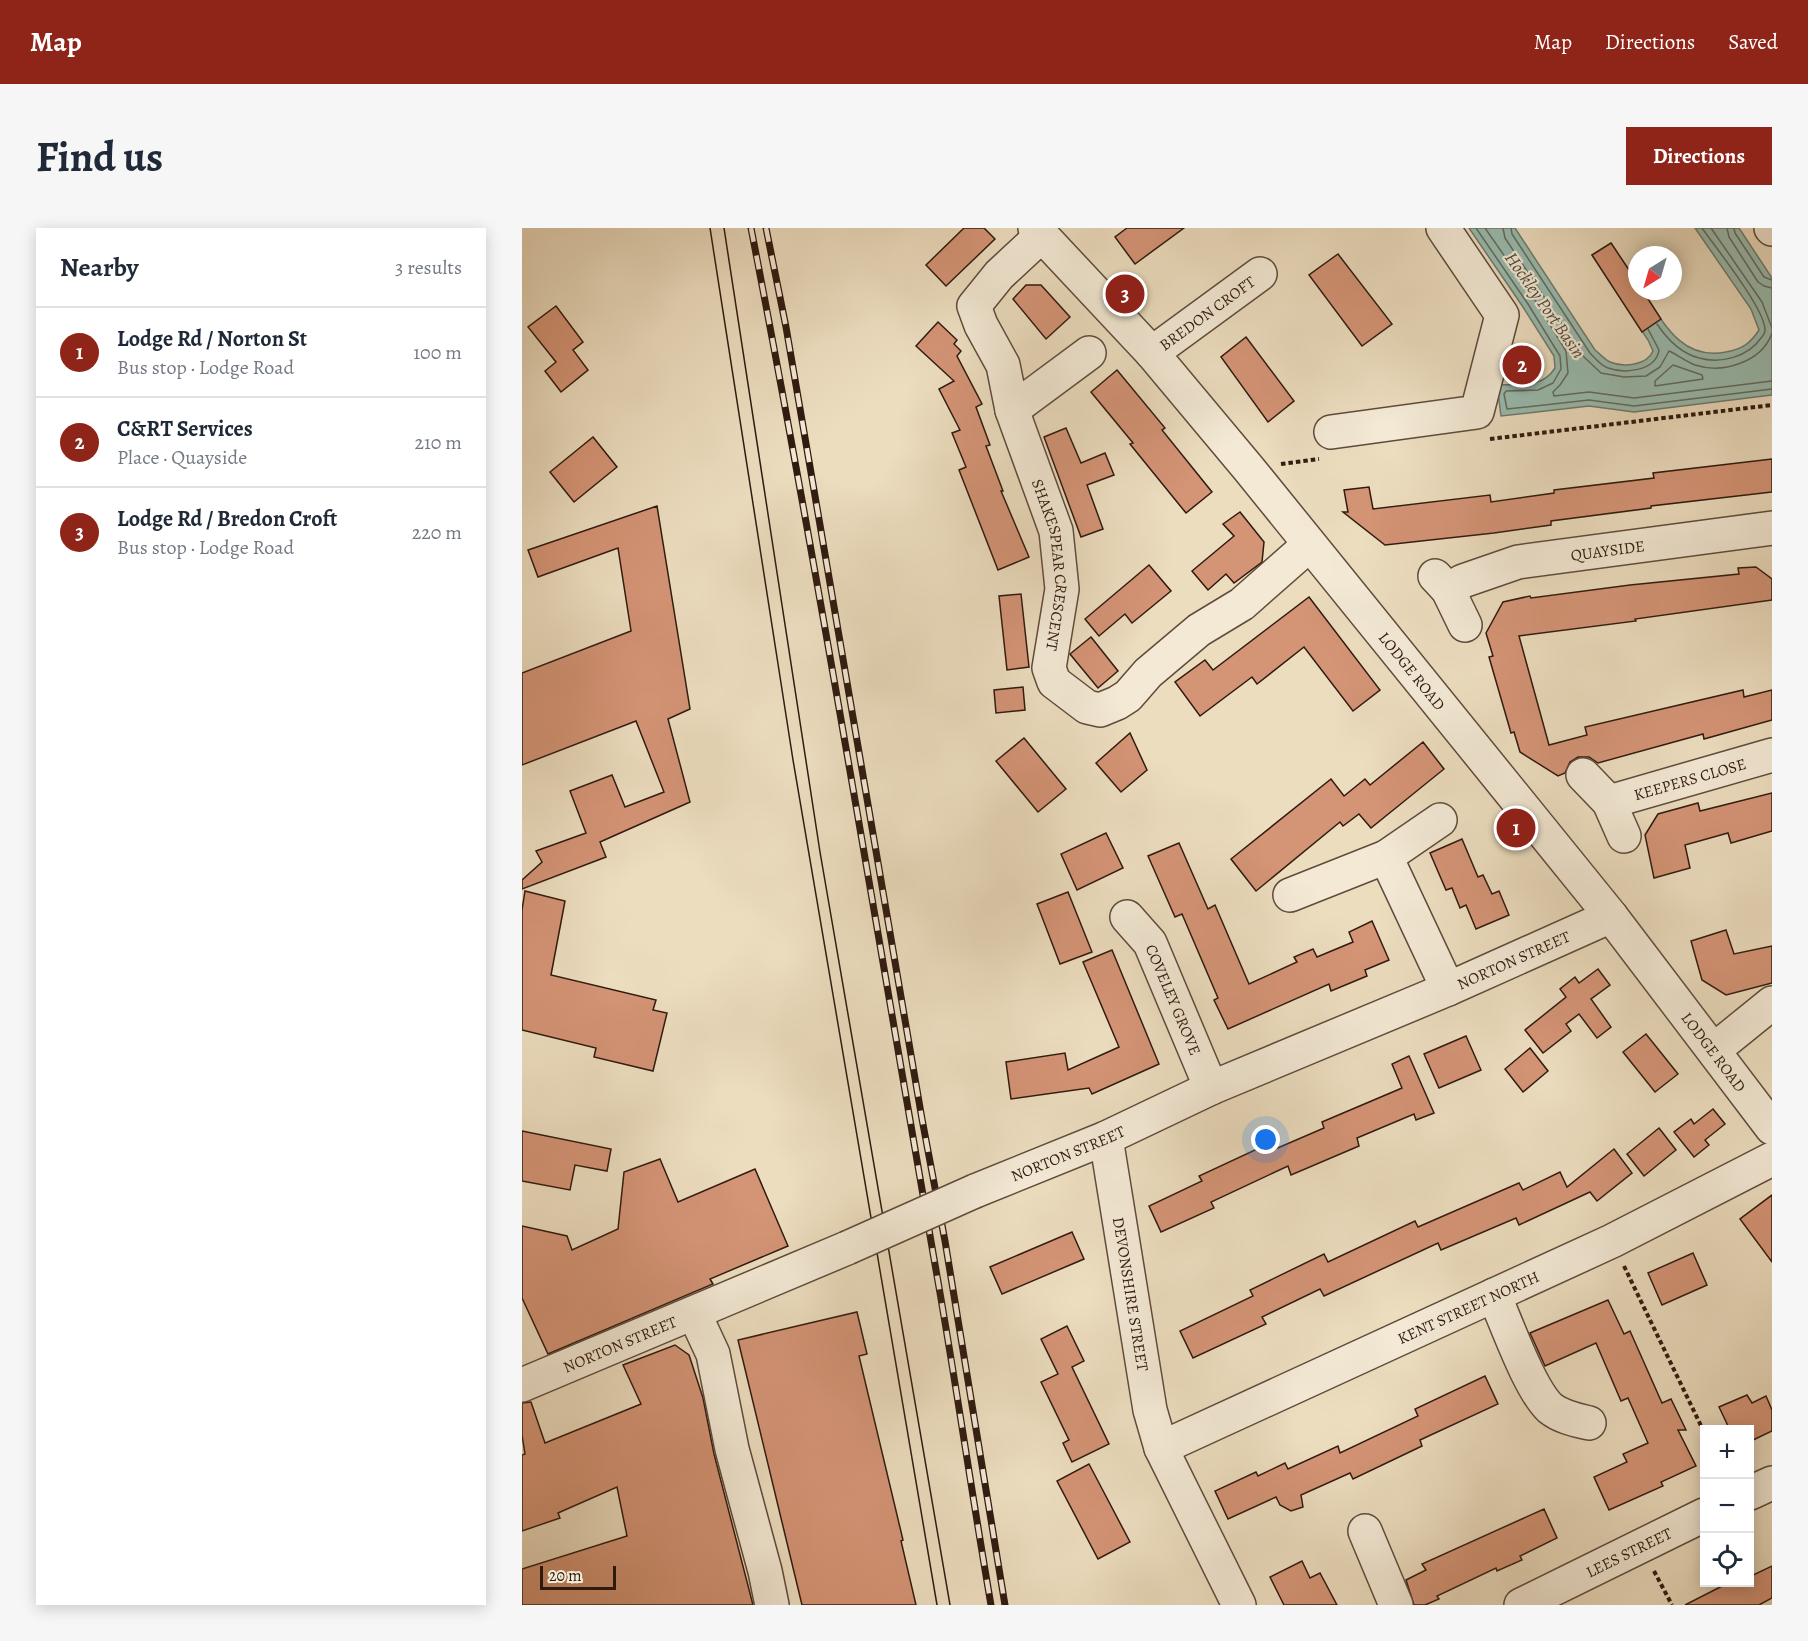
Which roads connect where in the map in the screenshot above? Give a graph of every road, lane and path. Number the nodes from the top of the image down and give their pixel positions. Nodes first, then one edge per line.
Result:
1 (1443, 228) edge
2 (1038, 232) edge
3 (1260, 274) dead end
4 (1089, 353) dead end
5 (1152, 353) junction
6 (1772, 405) edge
7 (1012, 410) junction
8 (1479, 440) dead end
9 (1329, 445) joint
10 (1249, 469) junction
11 (1772, 528) edge
12 (1309, 545) junction
13 (1466, 625) dead end
14 (1772, 754) edge
15 (1583, 775) dead end
16 (1609, 802) junction
17 (1440, 820) dead end
18 (1624, 836) dead end
19 (1386, 856) junction
20 (1290, 896) dead end
21 (1611, 916) junction
22 (1127, 917) dead end
23 (1448, 989) junction
24 (1772, 1003) edge
25 (1714, 1050) junction
26 (1211, 1088) junction
27 (1772, 1128) edge
28 (1106, 1138) junction
29 (1772, 1159) edge
30 (1612, 1241) junction
31 (1494, 1295) junction
32 (694, 1313) junction
33 (522, 1385) edge
34 (1589, 1423) dead end
35 (1701, 1425) edge
36 (1161, 1448) junction
37 (1772, 1483) edge
38 (1754, 1491) edge
39 (1700, 1517) edge
40 (1365, 1531) dead end
41 (1641, 1546) junction
42 (772, 1605) edge
43 (1239, 1605) edge
44 (1395, 1605) edge
45 (1521, 1605) edge
46 (1672, 1605) edge

1 - 9 street
2 - 5 street, LODGE ROAD
2 - 7 street, SHAKESPEAR CRESCENT
3 - 5 street, BREDON CROFT
4 - 7 street
5 - 10 street, LODGE ROAD
6 - 8 path
7 - 12 street, SHAKESPEAR CRESCENT
9 - 10 path
10 - 12 street, LODGE ROAD
11 - 13 street, QUAYSIDE
12 - 21 street, LODGE ROAD
14 - 16 street, KEEPERS CLOSE
15 - 16 street
16 - 18 street
17 - 19 street
19 - 20 street
19 - 23 street
21 - 23 street, NORTON STREET
21 - 25 street, LODGE ROAD
22 - 26 street, COVELEY GROVE
23 - 26 street, NORTON STREET
24 - 25 street
25 - 27 street, LODGE ROAD
26 - 28 street, NORTON STREET
28 - 32 street, NORTON STREET, bridge
28 - 36 street, DEVONSHIRE STREET
29 - 30 street, KENT STREET NORTH
30 - 31 street, KENT STREET NORTH
30 - 35 path
31 - 34 street
31 - 36 street, KENT STREET NORTH
32 - 33 street, NORTON STREET
32 - 42 street
36 - 43 street, DEVONSHIRE STREET
37 - 38 street
39 - 41 street, LEES STREET
40 - 44 street
41 - 45 street, LEES STREET
41 - 46 path

